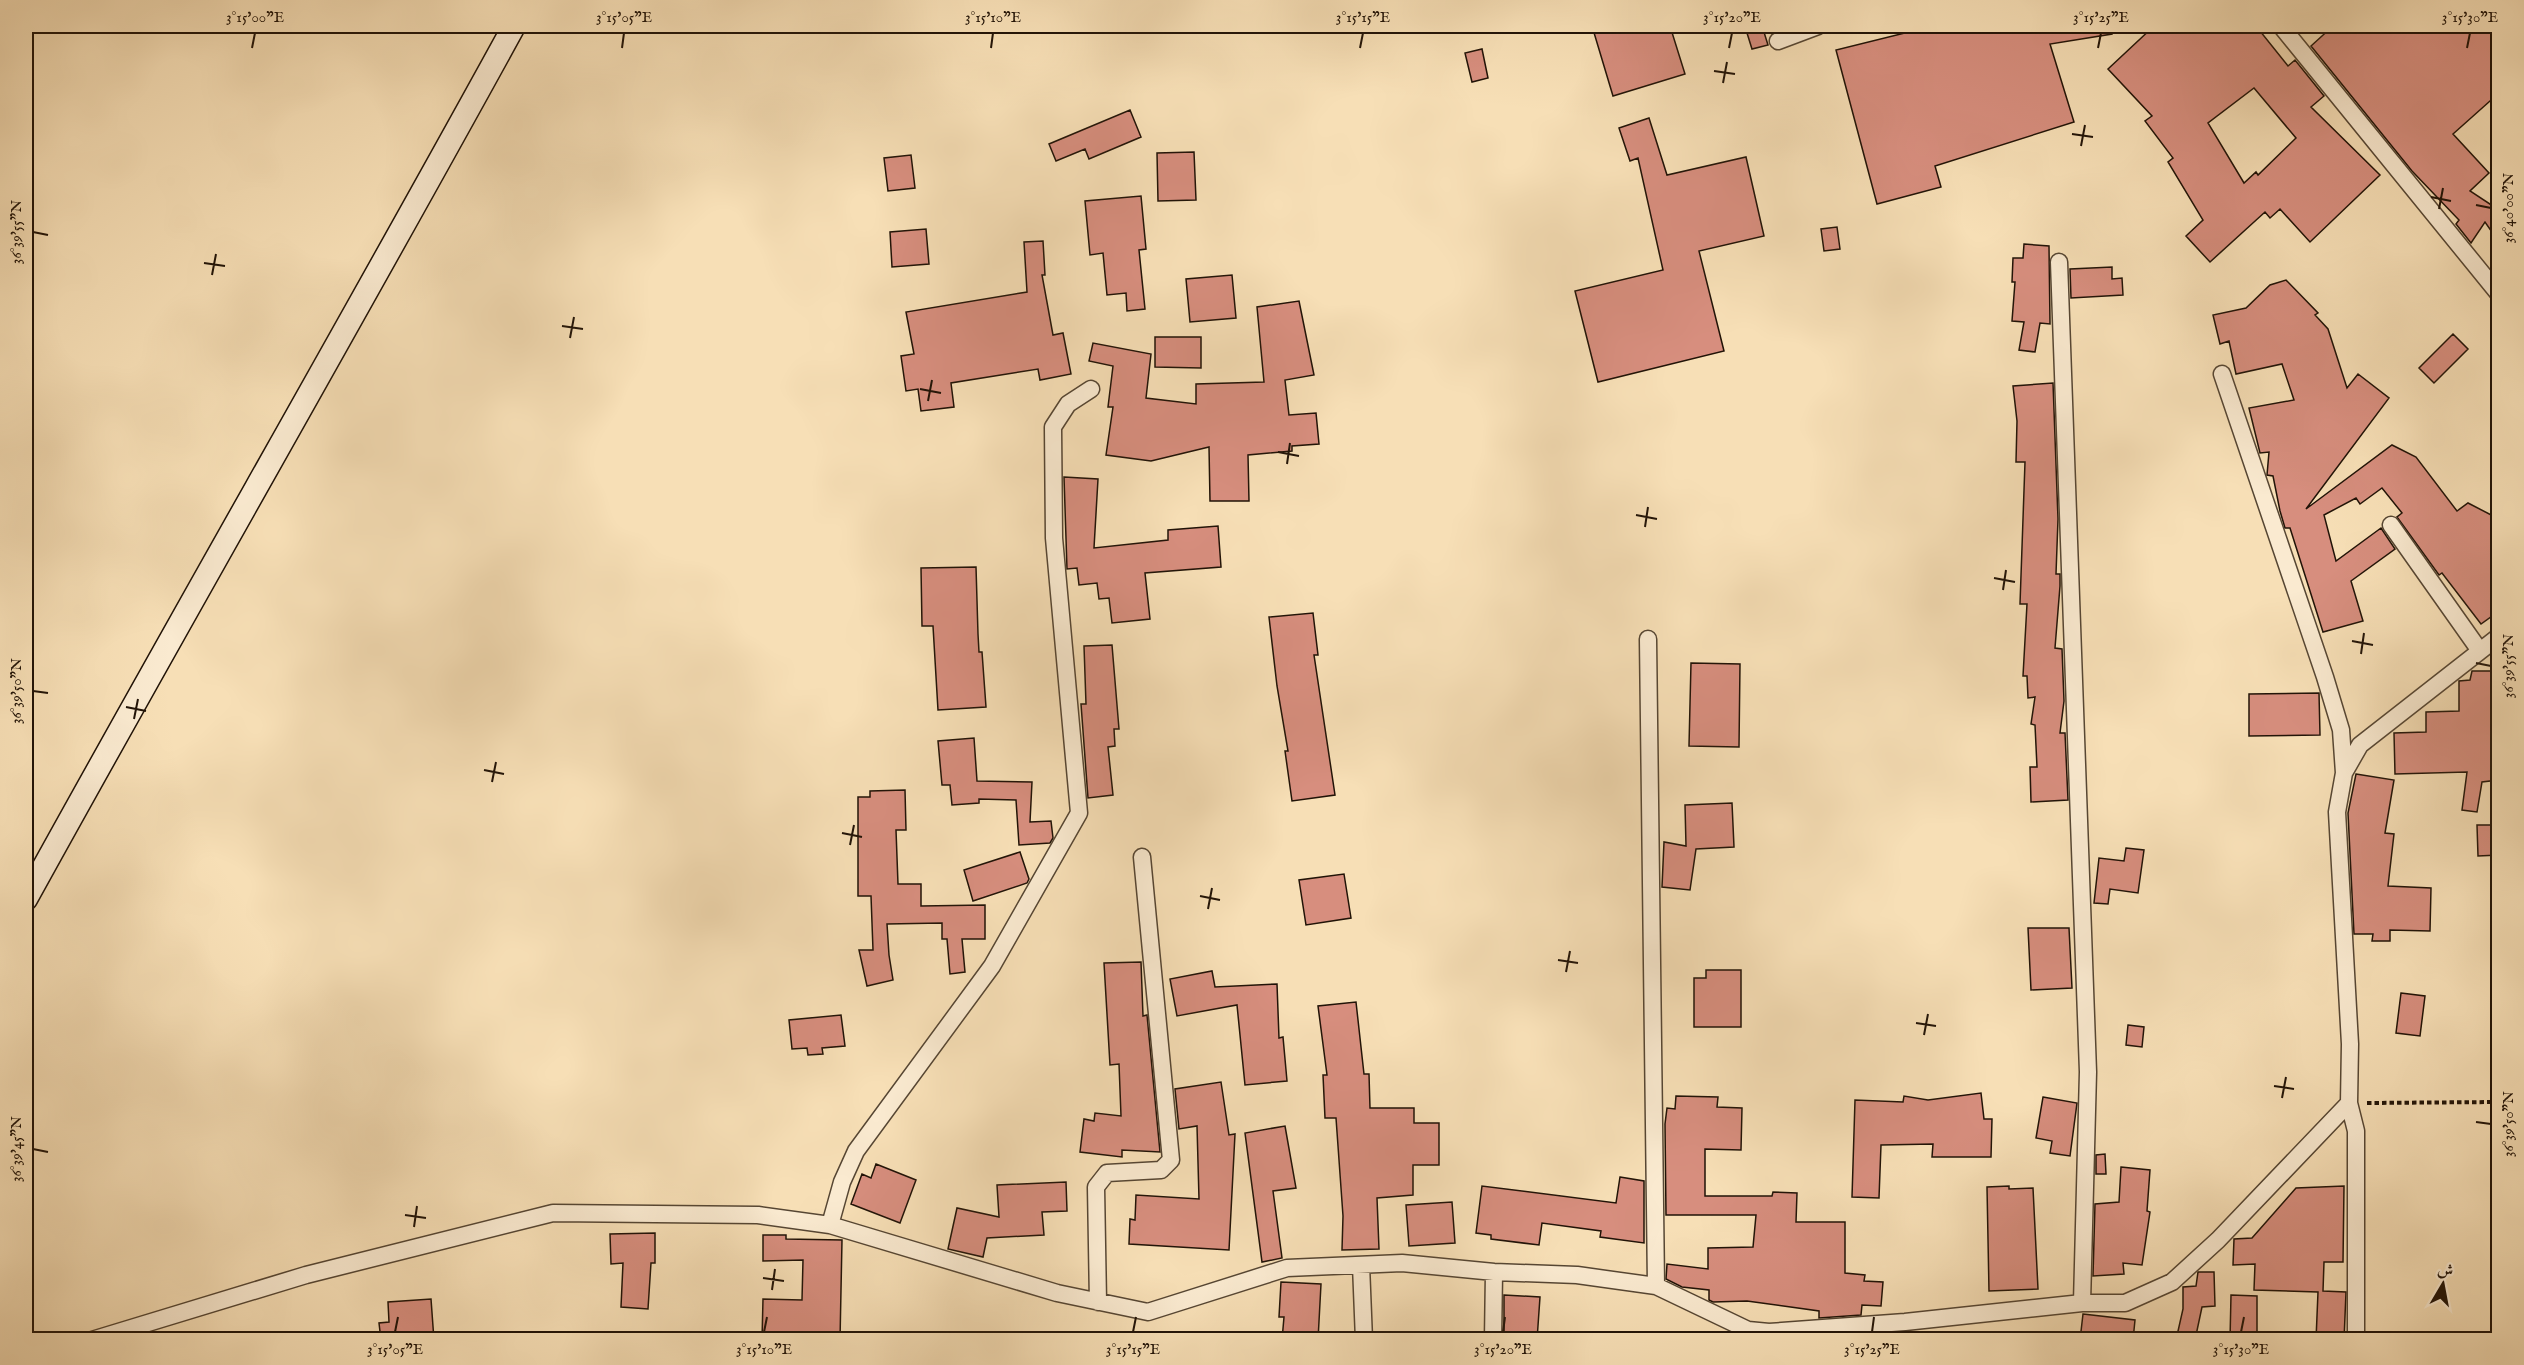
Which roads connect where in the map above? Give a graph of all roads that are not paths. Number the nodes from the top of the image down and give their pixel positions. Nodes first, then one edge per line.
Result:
1 (514, 26) edge
2 (1818, 26) edge
3 (2281, 26) edge
4 (1778, 41) dead end
5 (2059, 262) dead end
6 (2499, 293) edge
7 (2222, 374) dead end
8 (1091, 388) dead end
9 (2391, 525) dead end
10 (2499, 637) edge
11 (1648, 639) dead end
12 (2480, 651) junction
13 (2344, 773) junction
14 (1142, 857) dead end
15 (26, 899) edge
16 (2349, 1103) junction
17 (830, 1225) junction
18 (1361, 1265) junction
19 (1494, 1272) junction
20 (1656, 1286) junction
21 (1098, 1302) junction
22 (2082, 1303) junction
23 (1768, 1336) edge
24 (92, 1340) edge
25 (1365, 1340) edge
26 (1493, 1340) edge
27 (2355, 1340) edge

1 - 15 main road
2 - 4 street
3 - 6 street
5 - 22 street
7 - 13 street
8 - 17 street
9 - 12 street
10 - 12 street
11 - 20 street
12 - 13 street
13 - 16 street
14 - 21 street
16 - 22 street
16 - 27 street
17 - 21 street
17 - 24 street
18 - 19 street
18 - 21 street
18 - 25 street
19 - 20 street
19 - 26 street
20 - 23 street
22 - 23 street

